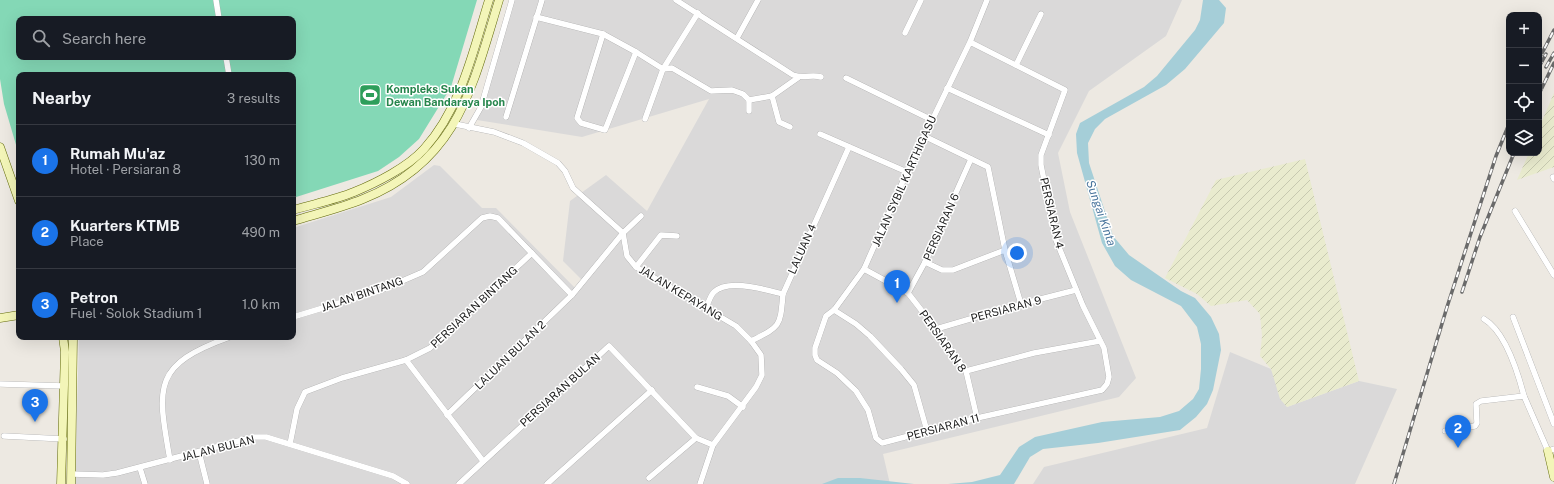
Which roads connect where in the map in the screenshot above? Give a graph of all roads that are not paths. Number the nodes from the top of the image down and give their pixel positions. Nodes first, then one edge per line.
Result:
1 (216, 0) edge
2 (489, 0) edge
3 (499, 0) edge
4 (512, 0) edge
5 (542, 0) edge
6 (676, 0) edge
7 (758, 0) edge
8 (921, 0) edge
9 (987, 0) edge
10 (698, 13) junction
11 (1040, 14) dead end
12 (219, 16) edge
13 (536, 18) junction
14 (905, 33) dead end
15 (603, 34) junction
16 (737, 38) junction
17 (970, 42) junction
18 (636, 52) junction
19 (226, 60) edge
20 (1016, 65) junction
21 (663, 69) junction
22 (228, 72) edge
23 (799, 77) junction
24 (821, 77) dead end
25 (846, 78) dead end
26 (946, 88) junction
27 (772, 96) junction
28 (749, 100) junction
29 (749, 111) dead end
30 (506, 117) dead end
31 (645, 119) dead end
32 (932, 120) junction
33 (455, 124) junction
34 (790, 127) dead end
35 (469, 128) junction
36 (820, 134) dead end
37 (1049, 135) junction
38 (924, 136) junction
39 (0, 147) edge
40 (849, 147) junction
41 (423, 150) junction
42 (971, 159) junction
43 (907, 172) junction
44 (16, 192) edge
45 (296, 209) edge
46 (1515, 211) dead end
47 (641, 216) dead end
48 (296, 220) edge
49 (623, 233) junction
50 (677, 236) dead end
51 (1005, 250) junction
52 (532, 253) junction
53 (925, 262) junction
54 (636, 267) junction
55 (864, 269) junction
56 (1554, 275) edge
57 (1076, 290) junction
58 (908, 293) junction
59 (782, 294) junction
60 (572, 295) junction
61 (1021, 304) junction
62 (706, 309) junction
63 (834, 310) junction
64 (16, 311) edge
65 (16, 315) edge
66 (296, 316) edge
67 (4, 317) edge
68 (1513, 317) dead end
69 (1484, 319) dead end
70 (936, 329) junction
71 (63, 340) edge
72 (73, 340) edge
73 (223, 340) edge
74 (1100, 341) junction
75 (752, 342) junction
76 (815, 355) joint
77 (406, 360) junction
78 (966, 371) junction
79 (1109, 377) joint
80 (0, 384) edge
81 (64, 386) junction
82 (697, 387) dead end
83 (652, 390) junction
84 (1524, 396) junction
85 (743, 407) junction
86 (447, 415) junction
87 (977, 418) junction
88 (1554, 424) edge
89 (927, 431) junction
90 (1445, 431) dead end
91 (4, 436) dead end
92 (696, 438) junction
93 (64, 439) junction
94 (290, 444) junction
95 (713, 445) junction
96 (1551, 450) edge
97 (199, 452) junction
98 (170, 460) junction
99 (483, 461) junction
100 (140, 468) junction
101 (72, 474) junction
102 (1554, 477) edge
103 (649, 478) dead end
104 (61, 484) edge
105 (71, 484) edge
106 (145, 484) edge
107 (207, 484) edge
108 (407, 484) edge
109 (459, 484) edge
110 (547, 484) edge
111 (700, 484) edge

1 - 12 street
2 - 41 main road
3 - 33 main road
4 - 35 street
5 - 13 street
6 - 10 street
7 - 16 street
8 - 14 street
9 - 17 street, JALAN SYBIL KARTHIGASU
10 - 16 street
10 - 21 street
11 - 20 street
13 - 15 street
13 - 30 street
15 - 18 street
15 - 18 street
16 - 23 street
17 - 20 street
17 - 26 street, JALAN SYBIL KARTHIGASU
18 - 21 street
19 - 22 street
20 - 37 street, PERSIARAN 4
21 - 28 street
21 - 31 street
23 - 24 street
23 - 27 street
25 - 32 street
26 - 32 street, JALAN SYBIL KARTHIGASU
26 - 37 street
27 - 28 street
27 - 34 street
28 - 29 street
32 - 38 street, JALAN SYBIL KARTHIGASU
33 - 35 street
33 - 41 main road
33 - 48 main road
35 - 49 street
36 - 40 street
37 - 57 street, PERSIARAN 4
38 - 42 street
38 - 43 street, JALAN SYBIL KARTHIGASU
39 - 44 main road
40 - 43 street
40 - 59 street, LALUAN 4
41 - 45 main road
42 - 51 street
42 - 53 street, PERSIARAN 6
43 - 55 street, JALAN SYBIL KARTHIGASU
46 - 56 street
47 - 49 street, LALUAN BULAN 2
49 - 54 street, JALAN KEPAYANG
49 - 60 street, LALUAN BULAN 2
50 - 54 street
51 - 53 street
51 - 61 street
52 - 60 street
52 - 66 street, JALAN BINTANG
52 - 77 street, PERSIARAN BINTANG
53 - 58 street, PERSIARAN 6
54 - 62 street, JALAN KEPAYANG
55 - 58 street, PERSIARAN 8
55 - 63 street, JALAN SYBIL KARTHIGASU
57 - 61 street, PERSIARAN 9
57 - 74 street, PERSIARAN 4
58 - 70 street, PERSIARAN 8
59 - 62 street
59 - 75 street, LALUAN 4
60 - 86 street, LALUAN BULAN 2
61 - 70 street, PERSIARAN 9
62 - 75 street, JALAN KEPAYANG
63 - 76 street, JALAN SYBIL KARTHIGASU
63 - 89 street
64 - 67 main road
65 - 67 main road
68 - 88 street
69 - 84 street
70 - 78 street, PERSIARAN 8
71 - 81 main road
72 - 101 main road
73 - 98 street
74 - 78 street
74 - 79 street, PERSIARAN 4
75 - 85 street, JALAN KEPAYANG
76 - 89 street, PERSIARAN 11
77 - 86 street
77 - 94 street, PERSIARAN BINTANG
78 - 87 street, PERSIARAN 8
79 - 87 street, PERSIARAN 11
80 - 81 street
81 - 93 main road
82 - 85 street
83 - 92 street, PERSIARAN BULAN
83 - 99 street, PERSIARAN BULAN
83 - 110 street
84 - 90 street
84 - 96 street
85 - 95 street, JALAN KEPAYANG
86 - 99 street
87 - 89 street, PERSIARAN 11
91 - 93 street
92 - 95 street, PERSIARAN BULAN
92 - 103 street
93 - 104 main road
94 - 97 street, JALAN BULAN
94 - 108 street, JALAN BULAN
95 - 111 street, JALAN KEPAYANG
96 - 102 main road
97 - 98 street, JALAN BULAN
97 - 107 street
98 - 100 street, JALAN BULAN
99 - 109 street, PERSIARAN BULAN
100 - 101 street, JALAN BULAN
100 - 106 street
101 - 105 main road

